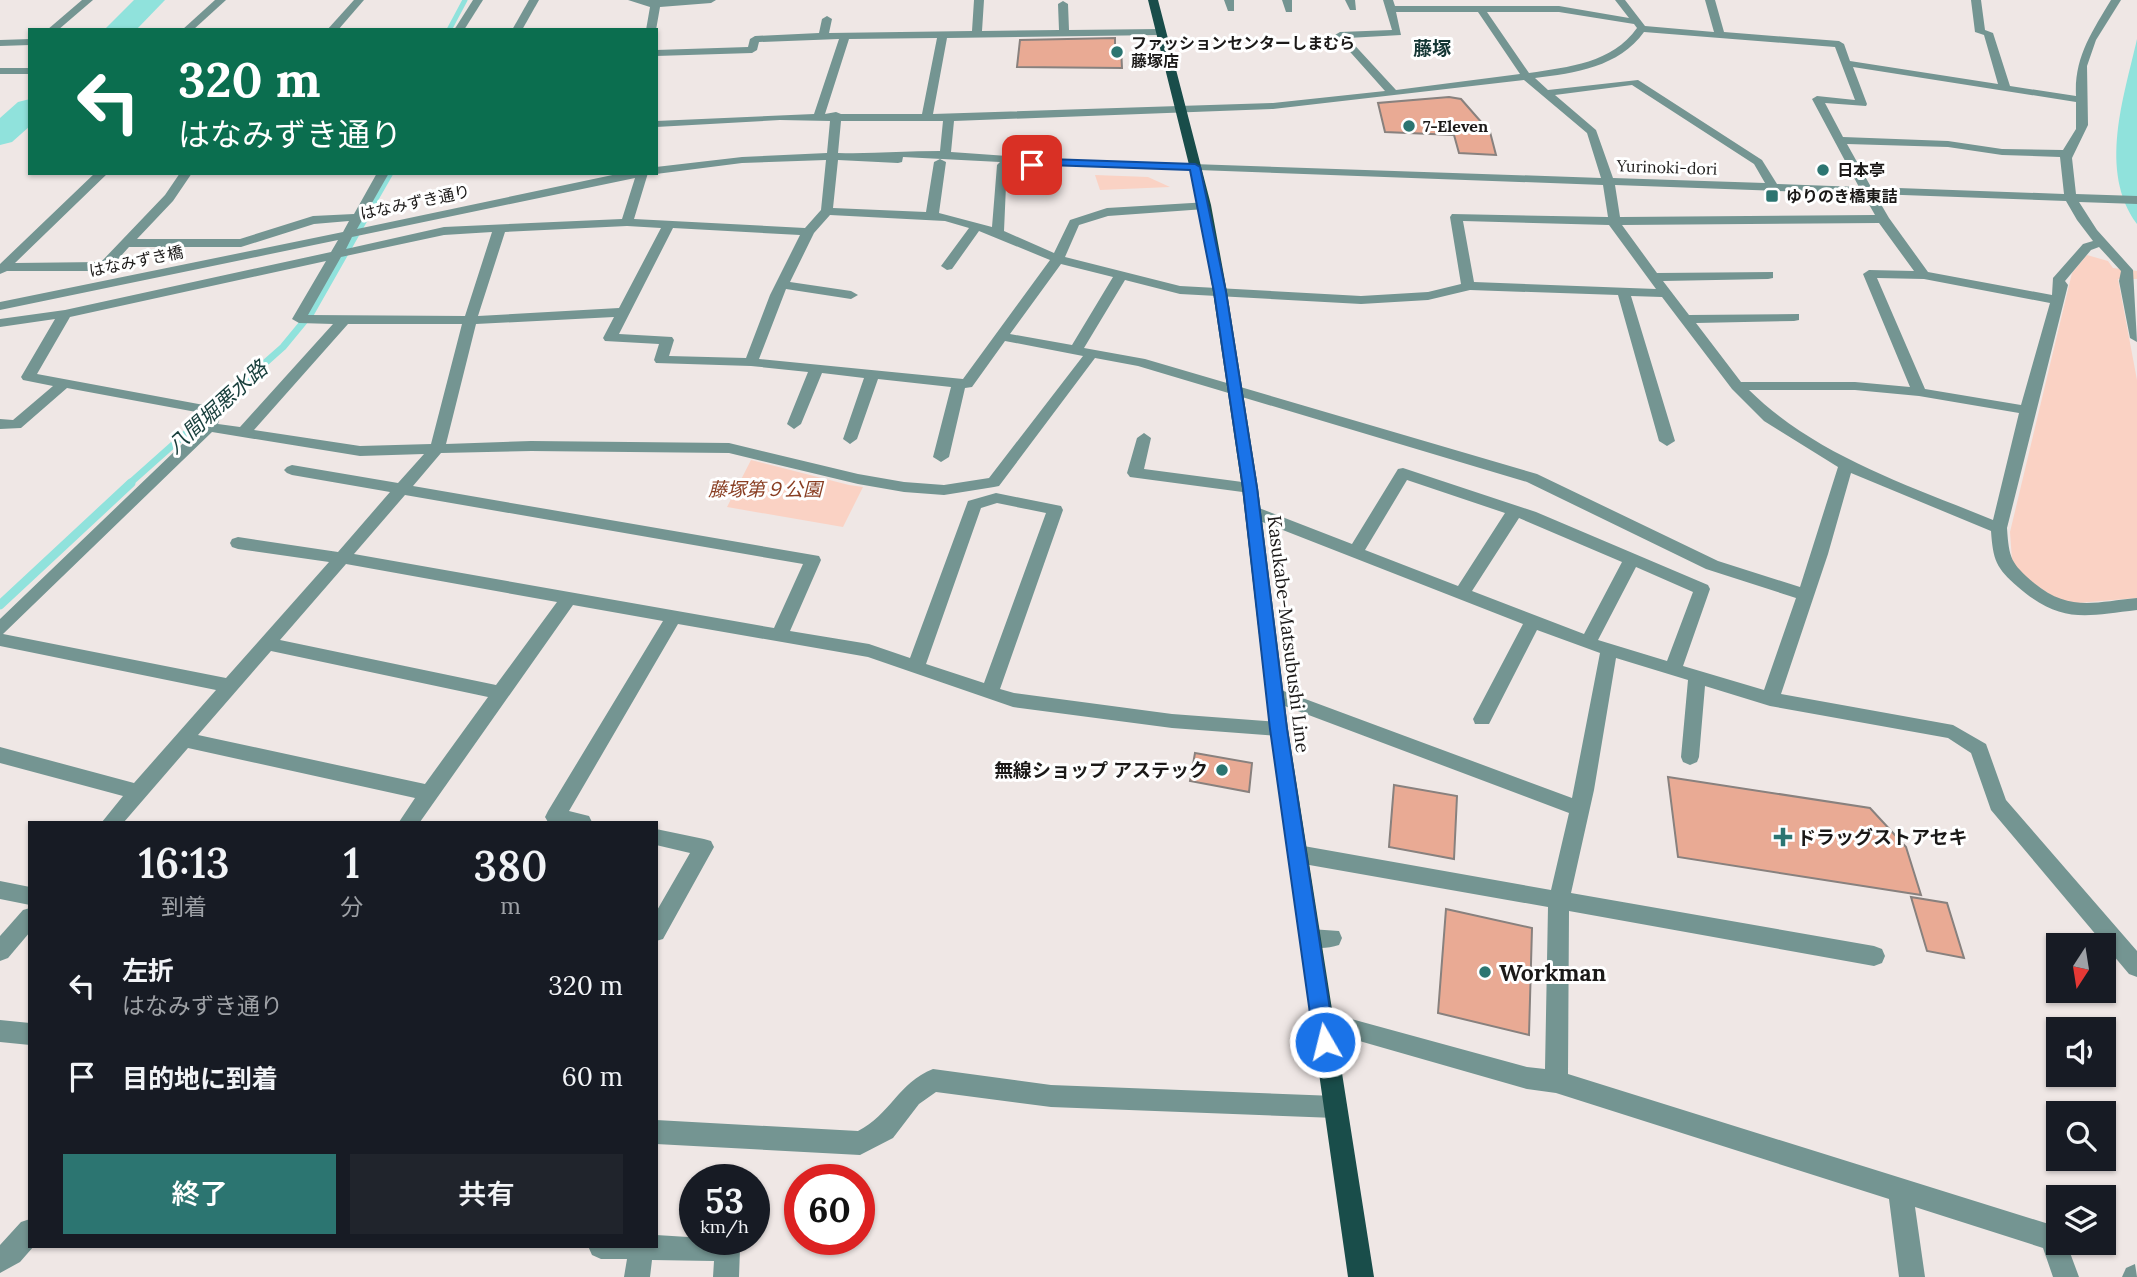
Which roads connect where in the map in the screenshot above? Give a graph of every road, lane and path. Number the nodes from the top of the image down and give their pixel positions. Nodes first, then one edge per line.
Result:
1 (88, 0) edge
2 (220, 0) edge
3 (359, 0) edge
4 (478, 0) edge
5 (534, 0) edge
6 (633, 0) edge
7 (711, 0) edge
8 (979, 0) edge
9 (1153, 0) edge
10 (1620, 0) edge
11 (1710, 0) edge
12 (1976, 0) edge
13 (2116, 0) edge
14 (656, 3) edge
15 (1063, 4) dead end
16 (1389, 4) edge
17 (1479, 7) junction
18 (827, 19) dead end
19 (1639, 26) junction
20 (54, 28) edge
21 (189, 28) edge
22 (334, 28) edge
23 (460, 28) edge
24 (518, 28) edge
25 (651, 28) edge
26 (1160, 32) junction
27 (1064, 33) junction
28 (977, 34) junction
29 (942, 35) junction
30 (1720, 35) junction
31 (823, 36) junction
32 (845, 36) junction
33 (28, 42) edge
34 (0, 43) edge
35 (658, 53) edge
36 (1846, 64) junction
37 (0, 71) edge
38 (28, 71) edge
39 (1527, 77) junction
40 (2005, 88) junction
41 (1392, 92) junction
42 (1548, 93) junction
43 (2081, 100) junction
44 (1182, 111) junction
45 (819, 116) junction
46 (836, 116) junction
47 (927, 117) junction
48 (949, 117) junction
49 (658, 124) edge
50 (1838, 140) junction
51 (2066, 154) junction
52 (831, 156) junction
53 (942, 159) junction
54 (1363, 159) dead end
55 (1424, 160) dead end
56 (1048, 162) junction
57 (1003, 165) junction
58 (1195, 167) junction
59 (658, 171) edge
60 (1365, 173) junction
61 (100, 175) edge
62 (185, 175) edge
63 (382, 175) edge
64 (631, 175) edge
65 (640, 175) edge
66 (1426, 175) junction
67 (1608, 181) junction
68 (1773, 187) junction
69 (1866, 190) junction
70 (2071, 198) junction
71 (2137, 200) edge
72 (1205, 205) junction
73 (827, 211) junction
74 (932, 216) junction
75 (358, 217) junction
76 (1883, 219) junction
77 (1614, 221) junction
78 (627, 222) junction
79 (669, 225) junction
80 (977, 226) junction
81 (500, 228) junction
82 (808, 232) junction
83 (354, 233) junction
84 (998, 233) junction
85 (2103, 242) junction
86 (127, 243) junction
87 (279, 249) joint
88 (340, 255) junction
89 (1058, 259) junction
90 (947, 266) dead end
91 (2, 269) edge
92 (1121, 275) junction
93 (1768, 275) dead end
94 (1924, 275) junction
95 (1654, 277) junction
96 (783, 285) junction
97 (1468, 286) junction
98 (1220, 292) junction
99 (1624, 293) junction
100 (1665, 293) junction
101 (851, 295) dead end
102 (2056, 300) junction
103 (0, 306) edge
104 (624, 312) junction
105 (65, 314) junction
106 (1794, 317) dead end
107 (1685, 319) junction
108 (344, 320) junction
109 (470, 320) junction
110 (0, 323) edge
111 (1003, 337) junction
112 (2137, 338) edge
113 (1083, 352) junction
114 (751, 362) junction
115 (816, 370) junction
116 (872, 375) junction
117 (65, 383) junction
118 (959, 383) junction
119 (1737, 386) junction
120 (1235, 391) junction
121 (1919, 392) junction
122 (2027, 410) junction
123 (0, 424) edge
124 (794, 424) dead end
125 (209, 427) junction
126 (243, 433) junction
127 (1144, 438) dead end
128 (850, 439) dead end
129 (1667, 441) dead end
130 (438, 447) junction
131 (941, 457) dead end
132 (1846, 465) junction
133 (292, 470) dead end
134 (404, 488) junction
135 (1250, 488) junction
136 (1515, 511) junction
137 (1253, 512) junction
138 (1999, 528) junction
139 (239, 543) dead end
140 (1356, 551) junction
141 (343, 558) junction
142 (1630, 560) junction
143 (1462, 593) junction
144 (1805, 595) junction
145 (567, 600) junction
146 (2137, 604) edge
147 (673, 618) junction
148 (1533, 621) junction
149 (0, 629) edge
150 (779, 636) junction
151 (0, 639) edge
152 (1588, 643) junction
153 (268, 644) junction
154 (1609, 650) junction
155 (916, 667) junction
156 (1673, 670) junction
157 (1697, 678) junction
158 (232, 686) junction
159 (990, 692) junction
160 (501, 693) junction
161 (1275, 695) junction
162 (1770, 699) junction
163 (1482, 719) dead end
164 (1279, 729) junction
165 (185, 740) junction
166 (0, 755) edge
167 (1690, 757) dead end
168 (139, 792) junction
169 (430, 793) junction
170 (1580, 809) junction
171 (113, 821) edge
172 (410, 821) edge
173 (577, 821) edge
174 (658, 837) edge
175 (1297, 854) junction
176 (0, 890) edge
177 (28, 896) edge
178 (1559, 901) junction
179 (28, 919) edge
180 (658, 928) edge
181 (0, 951) edge
182 (1874, 956) dead end
183 (2137, 967) edge
184 (1322, 1021) junction
185 (0, 1031) edge
186 (28, 1034) edge
187 (1556, 1082) junction
188 (1335, 1107) junction
189 (658, 1132) edge
190 (1900, 1191) junction
191 (28, 1233) edge
192 (641, 1248) joint
193 (0, 1260) edge
194 (636, 1277) edge
195 (726, 1277) edge
196 (1362, 1277) edge
197 (1912, 1277) edge
198 (2066, 1277) edge

1 - 20 street
2 - 21 street
3 - 22 street
4 - 23 street
5 - 24 street
6 - 14 street
7 - 14 street
8 - 28 street
9 - 26 main road, Kasukabe-Matsubushi Line
10 - 19 street
11 - 30 street
12 - 40 street
13 - 43 street
14 - 25 street
15 - 27 street
16 - 17 street
16 - 41 street
17 - 19 street
17 - 39 street
18 - 31 street
19 - 30 street
19 - 39 street
26 - 27 street
26 - 44 main road, Kasukabe-Matsubushi Line
27 - 28 street
28 - 29 street
29 - 32 street
29 - 47 street
30 - 36 street
31 - 32 street
31 - 35 street
32 - 45 street
33 - 34 street
36 - 40 street
36 - 50 street
37 - 38 street
39 - 41 street
39 - 42 street
40 - 43 street
41 - 44 street
42 - 67 street
42 - 68 street
43 - 51 street
44 - 48 street
44 - 58 main road, Kasukabe-Matsubushi Line
45 - 46 street
45 - 49 street
46 - 47 street
46 - 52 street
47 - 48 street
48 - 53 street
50 - 51 street
50 - 69 street
51 - 70 street
52 - 53 street
52 - 59 street
52 - 73 street
53 - 56 street
53 - 57 street
53 - 74 street
54 - 60 street
55 - 66 street
56 - 57 street
56 - 58 street
57 - 84 street
58 - 60 street, Yurinoki-dori
58 - 72 main road, Kasukabe-Matsubushi Line
60 - 66 street, Yurinoki-dori
61 - 91 street
62 - 86 street
63 - 75 street
64 - 83 street, はなみずき通り
65 - 78 street
66 - 67 street, Yurinoki-dori
67 - 68 street, Yurinoki-dori
67 - 77 street
68 - 69 street, Yurinoki-dori
69 - 70 street, Yurinoki-dori
69 - 76 street
70 - 71 street, Yurinoki-dori
70 - 85 street
72 - 89 street
72 - 98 main road, Kasukabe-Matsubushi Line
73 - 74 street
73 - 82 street
74 - 80 street
75 - 83 street
75 - 86 street
76 - 77 street
76 - 94 street
77 - 95 street
77 - 97 street
78 - 79 street
78 - 81 street
79 - 82 street
79 - 104 street
80 - 84 street
80 - 90 street
81 - 88 street
81 - 109 street
82 - 96 street
83 - 87 street, はなみずき通り
83 - 88 street
84 - 89 street
85 - 102 street
85 - 112 street
86 - 91 street
87 - 103 street, はなみずき橋
88 - 105 street
88 - 108 street
89 - 92 street
89 - 111 street
92 - 98 street
92 - 113 street
93 - 95 street
94 - 102 street
94 - 121 street
95 - 100 street
96 - 101 street
96 - 114 street
97 - 98 street
97 - 99 street
98 - 120 main road, Kasukabe-Matsubushi Line
99 - 100 street
99 - 129 street
100 - 107 street
102 - 122 street
104 - 109 street
104 - 114 street
105 - 110 street
105 - 117 street
106 - 107 street
107 - 119 street
108 - 109 street
108 - 126 street
109 - 130 street
111 - 113 street
111 - 118 street
113 - 120 street
113 - 130 street
114 - 115 street
115 - 116 street
115 - 124 street
116 - 118 street
116 - 128 street
117 - 123 street
117 - 125 street
118 - 131 street
119 - 121 street
119 - 132 street
120 - 135 main road, Kasukabe-Matsubushi Line
120 - 144 street
121 - 122 street
122 - 138 street
125 - 126 street
125 - 149 street
126 - 130 street
127 - 135 street
130 - 134 street
132 - 138 street
132 - 144 street
133 - 134 street
134 - 141 street
134 - 150 street
135 - 137 main road, Kasukabe-Matsubushi Line
136 - 140 street
136 - 142 street
136 - 143 street
137 - 140 street
137 - 161 main road, Kasukabe-Matsubushi Line
138 - 146 street
139 - 141 street
140 - 143 street
141 - 145 street
141 - 153 street
142 - 152 street
142 - 156 street
143 - 148 street
144 - 162 street
145 - 147 street
145 - 160 street
147 - 150 street
147 - 173 street
148 - 152 street
148 - 163 street
150 - 155 street
151 - 158 street
152 - 154 street
153 - 158 street
153 - 160 street
154 - 156 street
154 - 170 street
155 - 159 street
155 - 159 street
156 - 157 street
157 - 162 street
157 - 167 street
158 - 165 street
159 - 164 street
160 - 169 street
161 - 164 main road, Kasukabe-Matsubushi Line
161 - 170 street
162 - 183 street
164 - 175 main road, Kasukabe-Matsubushi Line
165 - 168 street
165 - 169 street
166 - 168 street
168 - 171 street
169 - 172 street
170 - 178 street
174 - 180 street
175 - 178 street
175 - 184 main road, Kasukabe-Matsubushi Line
176 - 177 street
178 - 182 street
178 - 187 street
179 - 181 street
184 - 187 street
184 - 188 main road, Kasukabe-Matsubushi Line
185 - 186 street
187 - 190 street
188 - 189 street
188 - 196 main road, Kasukabe-Matsubushi Line
190 - 197 street
190 - 198 street
191 - 193 street
192 - 194 street
192 - 195 street

